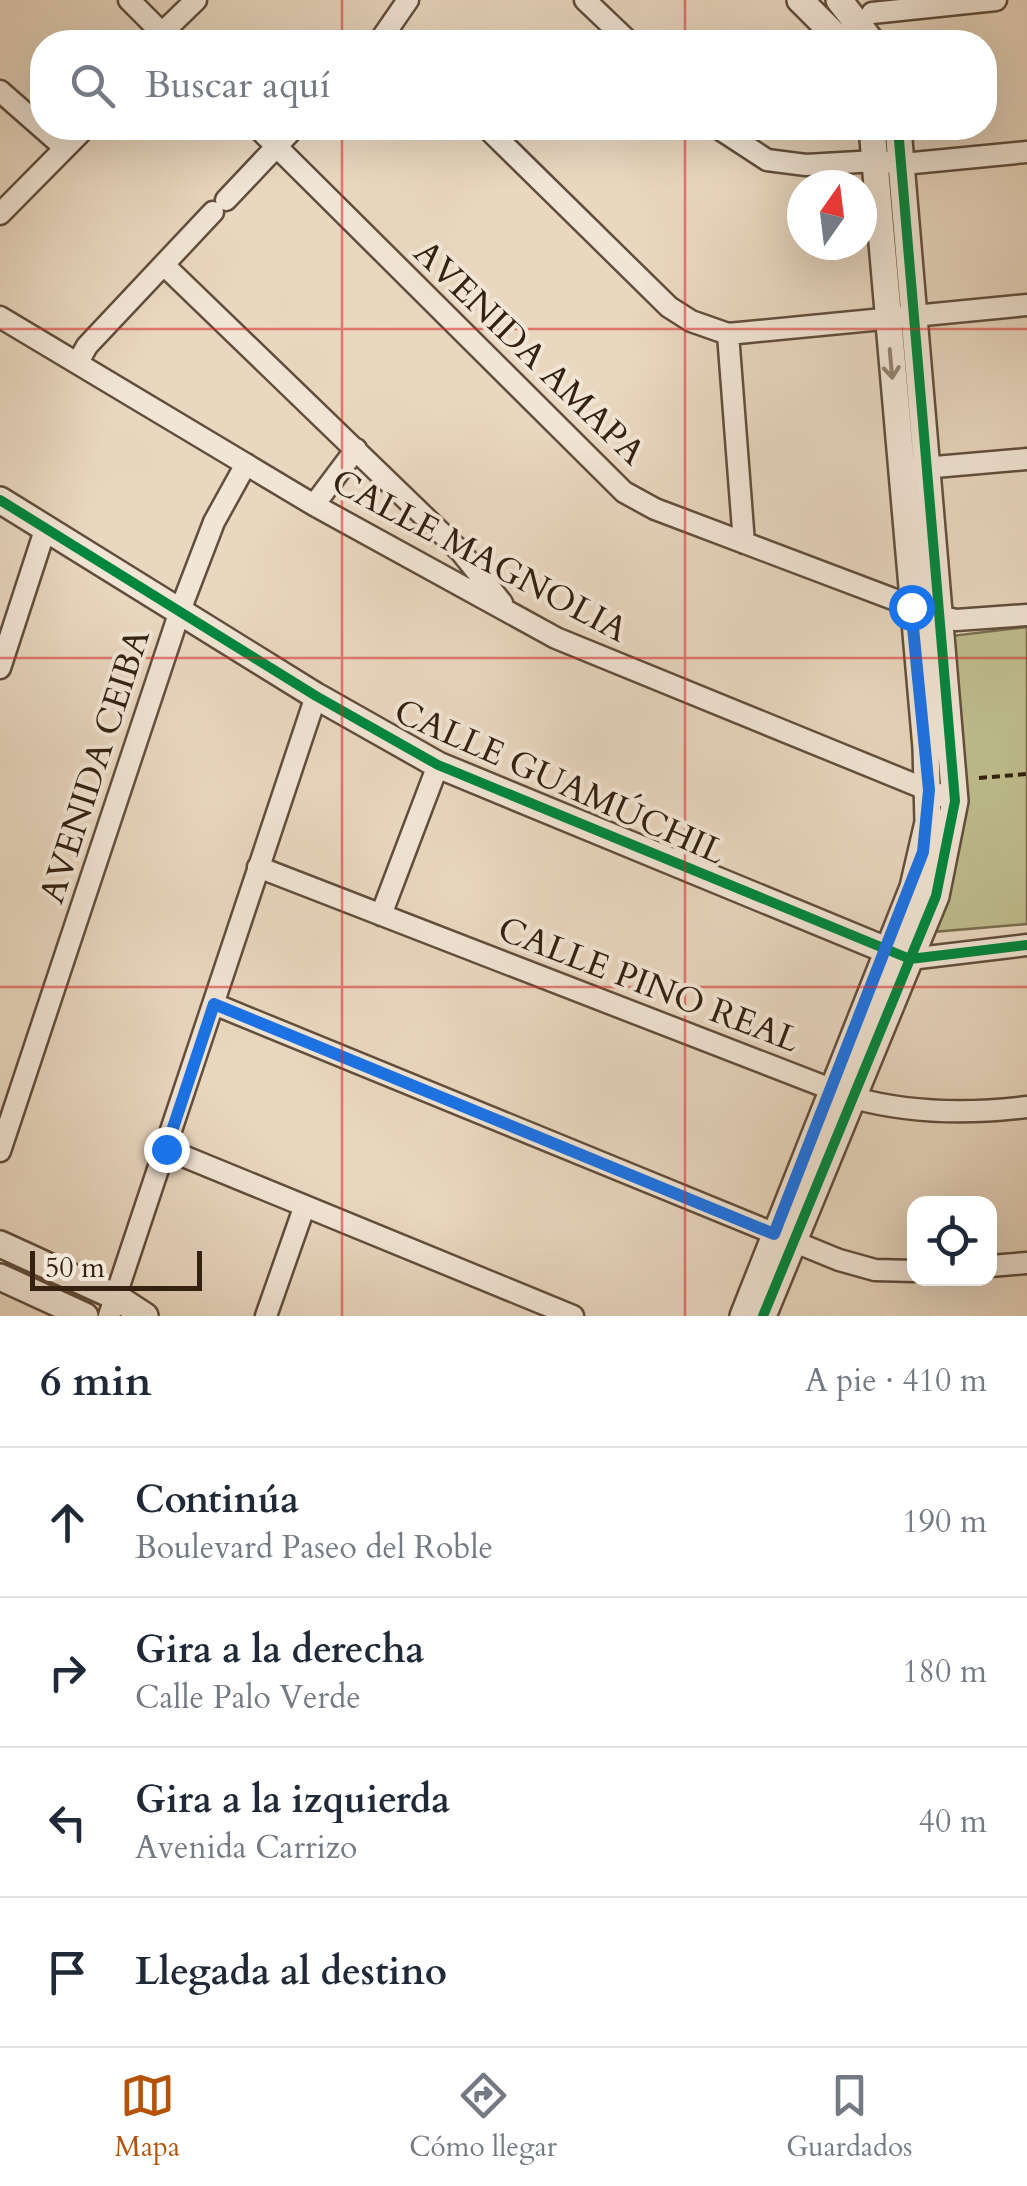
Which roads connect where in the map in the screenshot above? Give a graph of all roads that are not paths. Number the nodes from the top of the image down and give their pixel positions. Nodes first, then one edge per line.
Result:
1 (128, 0) edge
2 (196, 0) edge
3 (408, 0) edge
4 (585, 0) edge
5 (800, 0) edge
6 (838, 0) edge
7 (996, 0) edge
8 (860, 27) edge
9 (159, 30) edge
10 (173, 30) edge
11 (394, 30) edge
12 (616, 30) edge
13 (0, 91) edge
14 (30, 117) edge
15 (56, 140) edge
16 (73, 140) edge
17 (271, 140) edge
18 (281, 140) edge
19 (499, 140) edge
20 (736, 140) edge
21 (874, 140) edge
22 (900, 140) edge
23 (276, 145) junction
24 (65, 148) junction
25 (1027, 152) edge
26 (876, 160) junction
27 (903, 164) junction
28 (0, 214) edge
29 (164, 266) junction
30 (1027, 305) edge
31 (914, 316) junction
32 (0, 317) edge
33 (887, 318) junction
34 (728, 334) junction
35 (78, 362) junction
36 (356, 449) junction
37 (1027, 459) edge
38 (246, 464) junction
39 (928, 468) junction
40 (900, 470) junction
41 (0, 500) edge
42 (314, 505) junction
43 (46, 528) junction
44 (744, 543) junction
45 (911, 607) junction
46 (181, 608) junction
47 (510, 612) junction
48 (1027, 614) edge
49 (938, 616) junction
50 (0, 668) edge
51 (316, 696) junction
52 (438, 765) junction
53 (929, 790) junction
54 (954, 791) junction
55 (258, 867) junction
56 (381, 915) junction
57 (1027, 945) edge
58 (899, 955) junction
59 (214, 1004) junction
60 (844, 1094) junction
61 (1027, 1107) edge
62 (166, 1149) junction
63 (0, 1150) edge
64 (304, 1208) junction
65 (784, 1238) junction
66 (0, 1244) edge
67 (1027, 1263) edge
68 (997, 1265) edge
69 (907, 1271) edge
70 (0, 1277) edge
71 (112, 1307) edge
72 (85, 1316) edge
73 (145, 1316) edge
74 (266, 1316) edge
75 (574, 1316) edge
76 (743, 1316) edge
77 (764, 1316) edge

1 - 9 street
2 - 10 street
3 - 11 street
4 - 12 street
5 - 8 street
6 - 8 street
7 - 8 street
13 - 14 street
15 - 24 street
16 - 24 street
17 - 23 street, AVENIDA AMAPA
18 - 23 street
19 - 34 street
20 - 26 street
21 - 26 street
22 - 27 street
23 - 29 street
23 - 44 street, AVENIDA AMAPA
24 - 28 street
25 - 27 street
26 - 27 street
26 - 33 street
27 - 31 street
29 - 35 street
29 - 36 street
30 - 31 street
31 - 33 street
31 - 39 street
32 - 35 street, CALLE MAGNOLIA
33 - 34 street
33 -> 40 street
34 - 44 street
35 - 38 street, CALLE MAGNOLIA
36 - 42 street
36 - 47 street
37 - 39 street
38 - 42 street, CALLE MAGNOLIA
38 - 46 street, AVENIDA CEIBA
39 - 40 street
39 - 49 street
40 - 45 street
41 - 43 street, CALLE GUAMÚCHIL
42 - 47 street, CALLE MAGNOLIA
43 - 46 street, CALLE GUAMÚCHIL
43 - 50 street
44 - 45 street, AVENIDA AMAPA
45 - 49 street, AVENIDA AMAPA
45 - 53 street
46 - 51 street, CALLE GUAMÚCHIL
46 - 63 street, AVENIDA CEIBA
47 - 53 street, CALLE MAGNOLIA
48 - 49 street, AVENIDA AMAPA
49 - 54 street
51 - 52 street, CALLE GUAMÚCHIL
51 - 55 street
52 - 56 street
52 - 58 street, CALLE GUAMÚCHIL
53 - 54 street, CALLE MAGNOLIA
53 - 58 street
54 - 58 street
55 - 56 street, CALLE PINO REAL
55 - 59 street
56 - 60 street, CALLE PINO REAL
57 - 58 street, CALLE GUAMÚCHIL
58 - 60 street
59 - 62 street
59 - 65 street
60 - 61 street, CALLE PINO REAL
60 - 65 street
62 - 64 street
62 - 71 street
64 - 74 street
64 - 75 street
65 - 69 street
65 - 76 street
65 - 77 street
66 - 71 street
67 - 68 street
70 - 72 street
71 - 73 street

